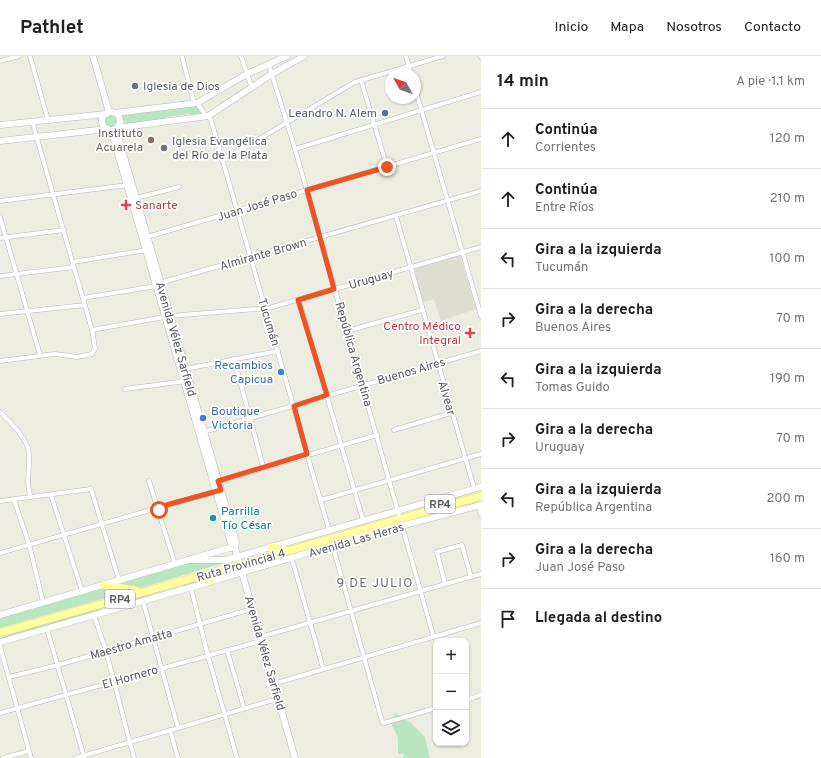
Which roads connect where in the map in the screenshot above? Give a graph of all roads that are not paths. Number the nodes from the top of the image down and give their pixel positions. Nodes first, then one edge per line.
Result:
1 (19, 56) edge
2 (30, 56) edge
3 (93, 56) edge
4 (182, 56) edge
5 (241, 56) edge
6 (287, 56) edge
7 (304, 56) edge
8 (406, 56) edge
9 (443, 56) edge
10 (0, 61) edge
11 (269, 65) junction
12 (409, 66) junction
13 (247, 74) junction
14 (272, 74) junction
15 (361, 80) junction
16 (252, 89) junction
17 (481, 92) edge
18 (196, 103) junction
19 (420, 104) edge
20 (422, 110) junction
21 (110, 113) junction
22 (207, 116) junction
23 (48, 120) junction
24 (32, 121) junction
25 (287, 123) junction
26 (0, 124) edge
27 (374, 124) junction
28 (113, 129) junction
29 (36, 137) junction
30 (481, 139) edge
31 (0, 141) edge
32 (295, 149) junction
33 (434, 153) junction
34 (222, 161) junction
35 (387, 167) junction
36 (130, 184) junction
37 (179, 187) dead end
38 (307, 190) junction
39 (481, 191) edge
40 (53, 194) junction
41 (136, 198) junction
42 (0, 201) edge
43 (447, 201) junction
44 (236, 211) junction
45 (396, 216) junction
46 (0, 217) edge
47 (64, 230) junction
48 (147, 237) junction
49 (0, 238) edge
50 (7, 238) junction
51 (320, 238) junction
52 (481, 247) edge
53 (148, 250) junction
54 (462, 253) junction
55 (250, 258) junction
56 (73, 262) junction
57 (74, 267) junction
58 (410, 268) junction
59 (18, 274) junction
60 (0, 276) edge
61 (158, 284) junction
62 (334, 289) junction
63 (83, 298) junction
64 (298, 300) junction
65 (84, 305) junction
66 (265, 309) junction
67 (422, 310) junction
68 (28, 312) junction
69 (0, 314) edge
70 (481, 315) edge
71 (168, 317) junction
72 (92, 330) junction
73 (347, 331) junction
74 (278, 351) junction
75 (481, 351) edge
76 (40, 355) junction
77 (234, 359) junction
78 (0, 361) edge
79 (437, 364) junction
80 (183, 370) junction
81 (186, 381) junction
82 (363, 385) junction
83 (124, 389) dead end
84 (327, 395) junction
85 (294, 406) junction
86 (0, 412) edge
87 (451, 413) junction
88 (249, 418) junction
89 (394, 430) dead end
90 (201, 432) junction
91 (377, 435) junction
92 (342, 445) junction
93 (307, 454) junction
94 (481, 454) edge
95 (465, 459) junction
96 (263, 466) junction
97 (390, 480) junction
98 (150, 481) dead end
99 (216, 482) junction
100 (481, 487) edge
101 (474, 488) junction
102 (219, 490) junction
103 (355, 490) junction
104 (481, 492) edge
105 (51, 495) junction
106 (481, 496) edge
107 (31, 497) junction
108 (14, 500) junction
109 (321, 500) junction
110 (0, 501) edge
111 (480, 505) edge
112 (159, 507) junction
113 (399, 515) junction
114 (481, 515) edge
115 (363, 520) junction
116 (102, 523) junction
117 (402, 527) junction
118 (329, 530) junction
119 (359, 531) junction
120 (375, 533) junction
121 (65, 534) junction
122 (29, 544) junction
123 (271, 546) junction
124 (333, 547) junction
125 (234, 548) junction
126 (283, 549) junction
127 (0, 553) edge
128 (292, 559) junction
129 (189, 560) junction
130 (238, 561) junction
131 (175, 564) junction
132 (242, 573) junction
133 (481, 574) edge
134 (196, 577) junction
135 (471, 577) junction
136 (119, 580) junction
137 (211, 580) junction
138 (446, 584) junction
139 (104, 585) junction
140 (191, 588) junction
141 (136, 590) junction
142 (82, 591) junction
143 (420, 591) junction
144 (143, 601) junction
145 (43, 602) junction
146 (252, 609) junction
147 (350, 611) junction
148 (0, 615) edge
149 (94, 615) junction
150 (310, 623) junction
151 (481, 623) edge
152 (200, 624) junction
153 (47, 629) junction
154 (0, 633) edge
155 (433, 635) junction
156 (153, 638) junction
157 (260, 639) junction
158 (0, 642) edge
159 (0, 646) edge
160 (228, 650) junction
161 (106, 651) junction
162 (208, 656) junction
163 (364, 656) junction
164 (58, 665) junction
165 (161, 668) junction
166 (323, 668) junction
167 (9, 677) junction
168 (113, 682) junction
169 (273, 684) junction
170 (481, 695) edge
171 (66, 696) junction
172 (277, 699) junction
173 (469, 699) edge
174 (17, 708) junction
175 (244, 708) junction
176 (433, 709) edge
177 (0, 713) edge
178 (224, 714) junction
179 (178, 728) junction
180 (170, 730) junction
181 (129, 741) junction
182 (29, 751) junction
183 (84, 757) edge
184 (293, 757) edge
185 (3, 758) edge
186 (31, 758) edge
187 (76, 758) edge
188 (134, 758) edge
189 (178, 758) edge
190 (237, 758) edge

1 - 10 street
2 - 23 street
3 - 21 main road
4 - 18 street, Tucumán
5 - 13 street
6 - 11 main road
7 - 14 main road
8 - 12 street
9 - 12 street
11 - 13 main road
11 - 14 street, República Argentina
12 - 15 street
13 - 16 street
13 - 18 main road
14 - 16 main road
14 - 25 street, República Argentina
15 - 25 street
15 - 27 street
16 - 22 main road
17 - 20 street
18 - 21 main road
18 - 22 street, Tucumán
19 - 20 street
20 - 27 street
20 - 33 street
21 - 23 main road
21 - 28 main road
21 - 28 main road
22 - 28 main road
22 - 34 street, Tucumán
23 - 24 main road
24 - 26 main road
24 - 29 street
25 - 32 street, República Argentina
25 - 34 street
27 - 32 street
27 - 35 street
28 - 29 main road
28 - 36 main road, Avenida Vélez Sarfield
29 - 31 main road
29 - 40 street
30 - 33 street, Juan José Paso
32 - 38 street, República Argentina
33 - 35 street, Juan José Paso
33 - 43 street
34 - 44 street, Tucumán
35 - 38 street, Juan José Paso
36 - 40 street
36 - 41 main road, Avenida Vélez Sarfield
36 - 53 main road, Avenida Vélez Sarfield
37 - 41 street
38 - 44 street, Juan José Paso
38 - 51 street, República Argentina
39 - 43 street, Almirante Brown
40 - 42 street
40 - 47 street
41 - 48 main road, Avenida Vélez Sarfield
43 - 45 street, Almirante Brown
43 - 54 street
44 - 48 street, Juan José Paso
44 - 55 street, Tucumán
45 - 51 street, Almirante Brown
45 - 58 street, Alvear
46 - 50 street
47 - 50 street
47 - 56 street
48 - 53 main road, Avenida Vélez Sarfield
49 - 50 street
50 - 59 street
51 - 55 street, Almirante Brown
51 - 62 street, República Argentina
52 - 54 street, Uruguay
53 - 56 street
53 - 61 main road, Avenida Vélez Sarfield
54 - 58 street, Uruguay
54 - 70 street
55 - 61 street, Almirante Brown
55 - 66 street, Tucumán
56 - 57 street
57 - 59 street
57 - 63 street
58 - 62 street, Uruguay
58 - 67 street, Alvear
59 - 60 street
59 - 68 street
61 - 63 street, Almirante Brown
61 - 71 main road, Avenida Vélez Sarfield
62 - 64 street, Uruguay
62 - 73 street, República Argentina
63 - 65 street
64 - 66 street, Uruguay
64 - 84 street
65 - 68 street
65 - 72 street
66 - 71 street, Uruguay
66 - 74 street, Tucumán
67 - 73 street
67 - 79 street, Alvear
68 - 69 street
68 - 76 street
71 - 72 street, Uruguay
71 - 80 main road, Avenida Vélez Sarfield
72 - 76 street
73 - 82 street, República Argentina
74 - 77 street
74 - 85 street, Tucumán
75 - 79 street, Buenos Aires
76 - 78 street
77 - 80 street
77 - 88 street
79 - 82 street, Buenos Aires
79 - 87 street, Alvear
80 - 81 main road, Avenida Vélez Sarfield
81 - 83 street
81 - 90 main road, Avenida Vélez Sarfield
82 - 84 street, Buenos Aires
82 - 91 street, República Argentina
84 - 85 street, Buenos Aires
84 - 92 street
85 - 88 street, Buenos Aires
85 - 93 street, Tucumán
86 - 107 street
87 - 89 street
87 - 95 street, Alvear
88 - 90 street, Buenos Aires
88 - 96 street
90 - 99 main road, Avenida Vélez Sarfield
91 - 92 street
91 - 97 street, República Argentina
92 - 93 street
92 - 103 street
93 - 96 street
93 - 109 street, Tucumán
94 - 95 street
95 - 97 street
95 - 101 street, Alvear
96 - 99 street
97 - 103 street
97 - 113 street, República Argentina
98 - 112 street
99 - 102 main road, Avenida Vélez Sarfield
100 - 101 main road, Avenida Las Heras
101 - 113 main road, Avenida Las Heras
102 - 112 street
102 - 125 main road, Avenida Vélez Sarfield
103 - 109 street
103 - 115 street
104 - 113 main road, Ruta Provincial 4 / RP4
105 - 107 street
105 - 116 street
105 - 121 street
106 - 113 main road, Ruta Provincial 4 / RP4
107 - 108 street
108 - 110 street
108 - 122 street
109 - 118 street, Tucumán
111 - 114 street
111 - 117 main road, Avenida Las Heras
112 - 116 street
112 - 131 street
113 - 115 main road, Avenida Las Heras
113 - 117 street, República Argentina
113 - 119 main road, Ruta Provincial 4 / RP4
113 - 126 main road, Ruta Provincial 4 / RP4
115 - 118 main road, Avenida Las Heras
116 - 121 street
116 - 136 street
117 - 120 main road, Avenida Las Heras
117 - 143 street, República Argentina
118 - 123 main road, Avenida Las Heras
119 - 120 main road
119 - 130 main road, Ruta Provincial 4 / RP4
120 - 124 main road, Avenida Las Heras
121 - 122 street
121 - 142 street
122 - 127 street
122 - 145 street
123 - 126 main road
123 - 130 main road, Avenida Las Heras
124 - 128 main road, Avenida Las Heras
124 - 147 street
125 - 129 main road
125 - 130 main road, Avenida Vélez Sarfield
126 - 130 main road, Ruta Provincial 4 / RP4
128 - 132 main road, Avenida Las Heras
128 - 150 street
129 - 130 main road, Avenida Las Heras
129 - 131 main road
130 - 132 main road, Avenida Vélez Sarfield
130 - 134 main road, Ruta Provincial 4 / RP4
130 - 141 main road, Ruta Provincial 4 / RP4
131 - 136 main road
132 - 137 main road, Avenida Las Heras / RP4
132 - 146 main road, Avenida Vélez Sarfield
133 - 135 street
134 - 137 main road
134 - 154 main road, Ruta Provincial 4 / RP4
135 - 138 street
135 - 138 street
136 - 139 main road
137 - 140 main road, Avenida Las Heras / RP4
138 - 143 street
139 - 141 main road
139 - 142 main road
140 - 144 main road, Avenida Las Heras / RP4
140 - 152 street
141 - 154 main road, Ruta Provincial 4 / RP4
142 - 145 main road
143 - 147 street
143 - 155 street, República Argentina
144 - 149 main road, Avenida Las Heras / RP4
144 - 156 street
145 - 148 main road
146 - 152 street, Maestro Amatta
146 - 157 main road, Avenida Vélez Sarfield
147 - 150 street
147 - 163 street
149 - 153 main road, Avenida Las Heras / RP4
149 - 161 street
150 - 157 street
150 - 166 street
151 - 155 street
152 - 156 street, Maestro Amatta
152 - 162 street
153 - 158 main road, Avenida Las Heras / RP4
153 - 164 street
155 - 163 street
156 - 161 street, Maestro Amatta
156 - 165 street
157 - 160 street, El Hornero
157 - 169 main road, Avenida Vélez Sarfield
159 - 167 street
160 - 162 street, El Hornero
160 - 175 street
161 - 164 street, Maestro Amatta
161 - 168 street
162 - 165 street, El Hornero
162 - 178 street
163 - 166 street
163 - 176 street
164 - 167 street, Maestro Amatta
164 - 171 street
165 - 168 street, El Hornero
165 - 179 street
166 - 169 street
167 - 174 street
168 - 171 street, El Hornero
168 - 181 street
169 - 172 main road, Avenida Vélez Sarfield
170 - 173 street
171 - 174 street, El Hornero
171 - 183 street
172 - 175 street
172 - 184 main road, Avenida Vélez Sarfield
174 - 177 street, El Hornero
174 - 182 street
175 - 178 street
178 - 179 street
178 - 190 street
179 - 180 street
180 - 181 street
180 - 189 street
181 - 183 street
181 - 188 street
182 - 185 street
182 - 186 street
183 - 187 street

